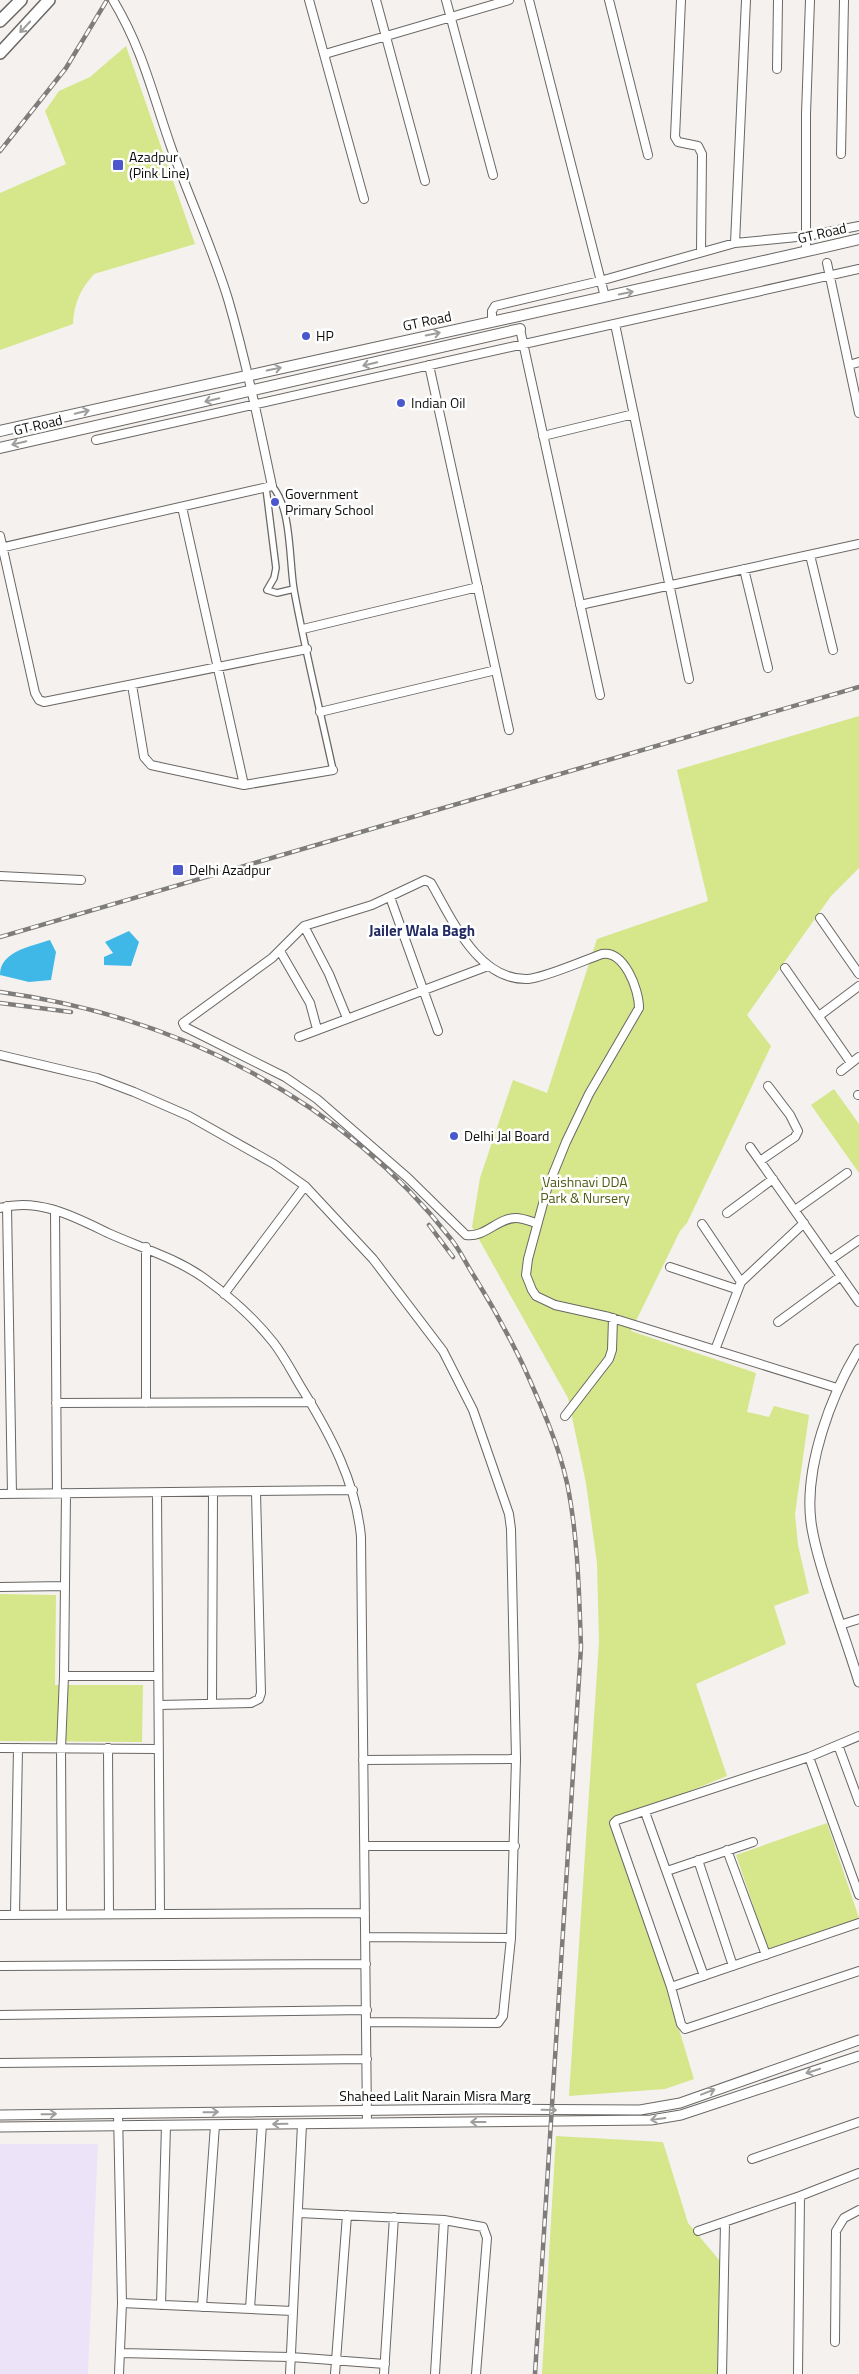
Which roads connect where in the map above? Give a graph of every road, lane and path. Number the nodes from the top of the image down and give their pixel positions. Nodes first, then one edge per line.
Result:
1 (21, 0) edge
2 (50, 0) edge
3 (113, 0) edge
4 (309, 0) edge
5 (376, 0) edge
6 (446, 0) edge
7 (509, 0) edge
8 (529, 0) edge
9 (610, 0) edge
10 (681, 0) edge
11 (746, 0) edge
12 (778, 0) edge
13 (810, 0) edge
14 (844, 0) edge
15 (451, 17) junction
16 (0, 21) edge
17 (386, 37) junction
18 (0, 53) edge
19 (325, 54) junction
20 (777, 69) dead end
21 (841, 154) dead end
22 (648, 155) dead end
23 (493, 175) dead end
24 (426, 181) dead end
25 (364, 199) dead end
26 (859, 226) edge
27 (807, 236) junction
28 (859, 239) edge
29 (735, 243) junction
30 (806, 251) junction
31 (701, 252) junction
32 (827, 263) dead end
33 (859, 270) edge
34 (830, 276) junction
35 (600, 281) junction
36 (606, 297) junction
37 (492, 321) junction
38 (615, 324) junction
39 (520, 330) joint
40 (523, 344) junction
41 (859, 362) edge
42 (429, 365) junction
43 (849, 365) junction
44 (249, 374) junction
45 (252, 391) junction
46 (254, 404) junction
47 (859, 413) edge
48 (634, 414) junction
49 (0, 431) edge
50 (543, 436) junction
51 (96, 440) dead end
52 (0, 448) edge
53 (269, 487) junction
54 (182, 507) junction
55 (0, 536) edge
56 (859, 544) edge
57 (1, 547) edge
58 (810, 555) junction
59 (744, 569) junction
60 (670, 585) junction
61 (478, 586) junction
62 (294, 589) junction
63 (580, 604) junction
64 (303, 629) junction
65 (307, 649) junction
66 (833, 650) dead end
67 (217, 668) junction
68 (768, 668) dead end
69 (496, 670) junction
70 (689, 679) dead end
71 (132, 686) junction
72 (600, 695) dead end
73 (320, 712) junction
74 (510, 730) dead end
75 (333, 770) joint
76 (244, 785) junction
77 (0, 876) edge
78 (81, 880) dead end
79 (390, 897) junction
80 (820, 918) dead end
81 (304, 926) junction
82 (280, 951) junction
83 (488, 966) junction
84 (785, 968) dead end
85 (859, 974) edge
86 (859, 986) edge
87 (424, 992) junction
88 (819, 1016) junction
89 (347, 1018) junction
90 (317, 1030) junction
91 (438, 1031) dead end
92 (299, 1036) dead end
93 (0, 1055) edge
94 (859, 1057) edge
95 (851, 1063) junction
96 (840, 1071) dead end
97 (768, 1086) dead end
98 (750, 1147) dead end
99 (760, 1161) junction
100 (847, 1173) dead end
101 (773, 1179) junction
102 (305, 1186) junction
103 (4, 1207) edge
104 (55, 1210) junction
105 (795, 1210) junction
106 (727, 1213) dead end
107 (536, 1223) junction
108 (804, 1223) junction
109 (702, 1224) dead end
110 (859, 1240) edge
111 (146, 1247) junction
112 (830, 1260) junction
113 (670, 1267) dead end
114 (841, 1276) junction
115 (738, 1285) junction
116 (224, 1294) junction
117 (859, 1302) edge
118 (613, 1318) junction
119 (778, 1322) dead end
120 (859, 1349) edge
121 (715, 1350) junction
122 (837, 1388) junction
123 (311, 1402) junction
124 (146, 1403) junction
125 (56, 1404) junction
126 (566, 1416) dead end
127 (353, 1490) junction
128 (256, 1492) junction
129 (157, 1493) junction
130 (213, 1493) junction
131 (0, 1494) edge
132 (12, 1494) junction
133 (57, 1494) junction
134 (66, 1494) junction
135 (65, 1586) junction
136 (0, 1587) edge
137 (859, 1619) edge
138 (840, 1625) junction
139 (64, 1676) junction
140 (158, 1676) junction
141 (859, 1682) edge
142 (212, 1704) junction
143 (159, 1705) junction
144 (859, 1736) edge
145 (838, 1745) junction
146 (0, 1748) edge
147 (18, 1748) junction
148 (61, 1748) junction
149 (108, 1748) junction
150 (159, 1749) junction
151 (809, 1757) junction
152 (516, 1759) junction
153 (364, 1760) junction
154 (859, 1802) edge
155 (644, 1812) junction
156 (753, 1842) dead end
157 (364, 1846) junction
158 (514, 1846) junction
159 (728, 1850) junction
160 (698, 1860) junction
161 (667, 1871) junction
162 (859, 1895) edge
163 (365, 1913) junction
164 (62, 1914) junction
165 (109, 1914) junction
166 (160, 1914) junction
167 (0, 1915) edge
168 (15, 1915) junction
169 (859, 1923) edge
170 (366, 1938) junction
171 (511, 1938) junction
172 (766, 1955) junction
173 (366, 1964) junction
174 (0, 1966) edge
175 (733, 1966) junction
176 (859, 1971) edge
177 (704, 1976) junction
178 (671, 1987) junction
179 (367, 2010) junction
180 (0, 2015) edge
181 (366, 2022) junction
182 (859, 2040) edge
183 (859, 2056) edge
184 (367, 2059) junction
185 (0, 2062) edge
186 (367, 2110) junction
187 (118, 2113) junction
188 (0, 2115) edge
189 (859, 2122) edge
190 (367, 2123) junction
191 (262, 2124) junction
192 (302, 2124) junction
193 (166, 2125) junction
194 (216, 2125) junction
195 (0, 2126) edge
196 (118, 2126) junction
197 (752, 2159) dead end
198 (859, 2173) edge
199 (800, 2196) junction
200 (859, 2210) edge
201 (299, 2213) junction
202 (347, 2215) junction
203 (394, 2217) junction
204 (444, 2220) junction
205 (725, 2222) junction
206 (698, 2231) dead end
207 (122, 2303) junction
208 (161, 2305) junction
209 (202, 2307) junction
210 (250, 2309) junction
211 (294, 2311) junction
212 (834, 2342) dead end
213 (121, 2353) junction
214 (291, 2357) junction
215 (337, 2360) junction
216 (385, 2364) junction
217 (119, 2374) edge
218 (290, 2374) edge
219 (336, 2374) edge
220 (384, 2374) edge
221 (435, 2374) edge
222 (476, 2374) edge
223 (722, 2374) edge
224 (798, 2374) edge

1 - 16 main road
2 -> 18 main road
3 - 44 street
4 - 19 street
5 - 17 street
6 - 15 street
7 - 15 street
8 - 35 street
9 - 22 street
10 - 31 street
11 - 29 street
12 - 20 street
13 - 27 street
14 - 21 street
15 - 17 street
15 - 23 street
17 - 19 street
17 - 24 street
19 - 25 street
26 - 27 street
27 - 29 street
27 - 30 street
28 - 30 main road, GT Road
29 - 31 street
36 -> 30 main road, GT Road
31 - 35 street
32 - 34 street
33 - 34 street
34 - 38 street
34 - 43 street
35 - 36 street
35 - 37 street
36 - 37 main road, GT Road
44 -> 37 main road, GT Road
38 - 40 street
38 - 48 street
39 - 40 street
39 -> 45 main road, GT Road
40 - 42 street
40 - 50 street
41 - 43 street
42 - 46 street
42 - 61 street
43 - 47 street
44 - 45 street
49 -> 44 main road, GT Road
45 - 46 street
45 -> 52 main road, GT Road
46 - 51 street
46 - 53 street
48 - 50 street
48 - 60 street
50 - 63 street
53 - 54 street
53 - 62 street
53 - 62 street
54 - 57 street
54 - 67 street
55 - 57 street
56 - 58 street
57 - 71 street
58 - 59 street
58 - 66 street
59 - 60 street
59 - 68 street
60 - 63 street
60 - 70 street
61 - 64 street
61 - 69 street
62 - 64 street
63 - 72 street
64 - 65 street
65 - 67 street
65 - 73 street
67 - 71 street
67 - 76 street
69 - 73 street
69 - 74 street
71 - 76 street
73 - 75 street
75 - 76 street
77 - 78 street
79 - 81 street
79 - 83 street
79 - 87 street
80 - 85 street
81 - 82 street
81 - 89 street
82 - 90 street
82 - 107 street
83 - 87 street
83 - 107 street
84 - 88 street
86 - 88 street
87 - 89 street
87 - 91 street
88 - 95 street
89 - 90 street
90 - 92 street
93 - 102 street
94 - 95 street
95 - 96 street
97 - 99 street
98 - 99 street
99 - 101 street
100 - 105 street
101 - 105 street
101 - 106 street
102 - 116 street
102 - 152 street
103 - 104 street
103 - 132 street
104 - 111 street
104 - 125 street
105 - 108 street
107 - 118 street
108 - 112 street
108 - 115 street
109 - 115 street
110 - 112 street
111 - 116 street
111 - 124 street
112 - 114 street
113 - 115 street
114 - 117 street
114 - 119 street
115 - 121 street
116 - 123 street
118 - 121 street
118 - 126 street
120 - 122 street
121 - 122 street
122 - 138 street
123 - 124 street
123 - 127 street
124 - 125 street
125 - 133 street
127 - 128 street
127 - 153 street
128 - 130 street
128 - 142 street
129 - 130 street
129 - 134 street
129 - 140 street
130 - 142 street
131 - 132 street
132 - 133 street
133 - 134 street
134 - 135 street
135 - 136 street
135 - 139 street
137 - 138 street
138 - 141 street
139 - 140 street
139 - 148 street
140 - 143 street
142 - 143 street
143 - 150 street
144 - 145 street
145 - 151 street
145 - 154 street
146 - 147 street
147 - 148 street
147 - 168 street
148 - 149 street
148 - 164 street
149 - 150 street
149 - 165 street
150 - 166 street
151 - 155 street
151 - 162 street
152 - 153 street
152 - 158 street
153 - 157 street
155 - 161 street
155 - 178 street
156 - 159 street
157 - 158 street
157 - 163 street
158 - 171 street
159 - 160 street
159 - 172 street
160 - 161 street
160 - 175 street
161 - 177 street
163 - 166 street
163 - 170 street
164 - 165 street
164 - 168 street
165 - 166 street
167 - 168 street
169 - 172 street
170 - 171 street
170 - 173 street
171 - 181 street
172 - 175 street
173 - 174 street
173 - 179 street
175 - 177 street
176 - 178 street
177 - 178 street
179 - 180 street
179 - 181 street
181 - 184 street
186 -> 182 street, Shaheed Lalit Narain Misra Marg
183 -> 190 street, Shaheed Lalit Narain Misra Marg
184 - 185 street
184 - 186 street
187 -> 186 street, Shaheed Lalit Narain Misra Marg
186 - 190 street
188 -> 187 street, Shaheed Lalit Narain Misra Marg
187 - 196 street
189 - 197 street
190 - 192 street, Shaheed Lalit Narain Misra Marg
192 -> 191 street, Shaheed Lalit Narain Misra Marg
191 - 194 street, Shaheed Lalit Narain Misra Marg
191 - 210 street
192 - 201 street
193 - 194 street, Shaheed Lalit Narain Misra Marg
193 - 196 street, Shaheed Lalit Narain Misra Marg
193 - 208 street
194 - 209 street
195 - 196 street, Shaheed Lalit Narain Misra Marg
196 - 207 street
198 - 199 street
199 - 205 street
199 - 224 street
200 - 212 street
201 - 202 street
201 - 211 street
202 - 203 street
202 - 215 street
203 - 204 street
203 - 216 street
204 - 221 street
204 - 222 street
205 - 206 street
205 - 223 street
207 - 208 street
207 - 213 street
208 - 209 street
209 - 210 street
210 - 211 street
211 - 214 street
213 - 214 street
213 - 217 street
214 - 215 street
214 - 218 street
215 - 216 street
215 - 219 street
216 - 220 street

